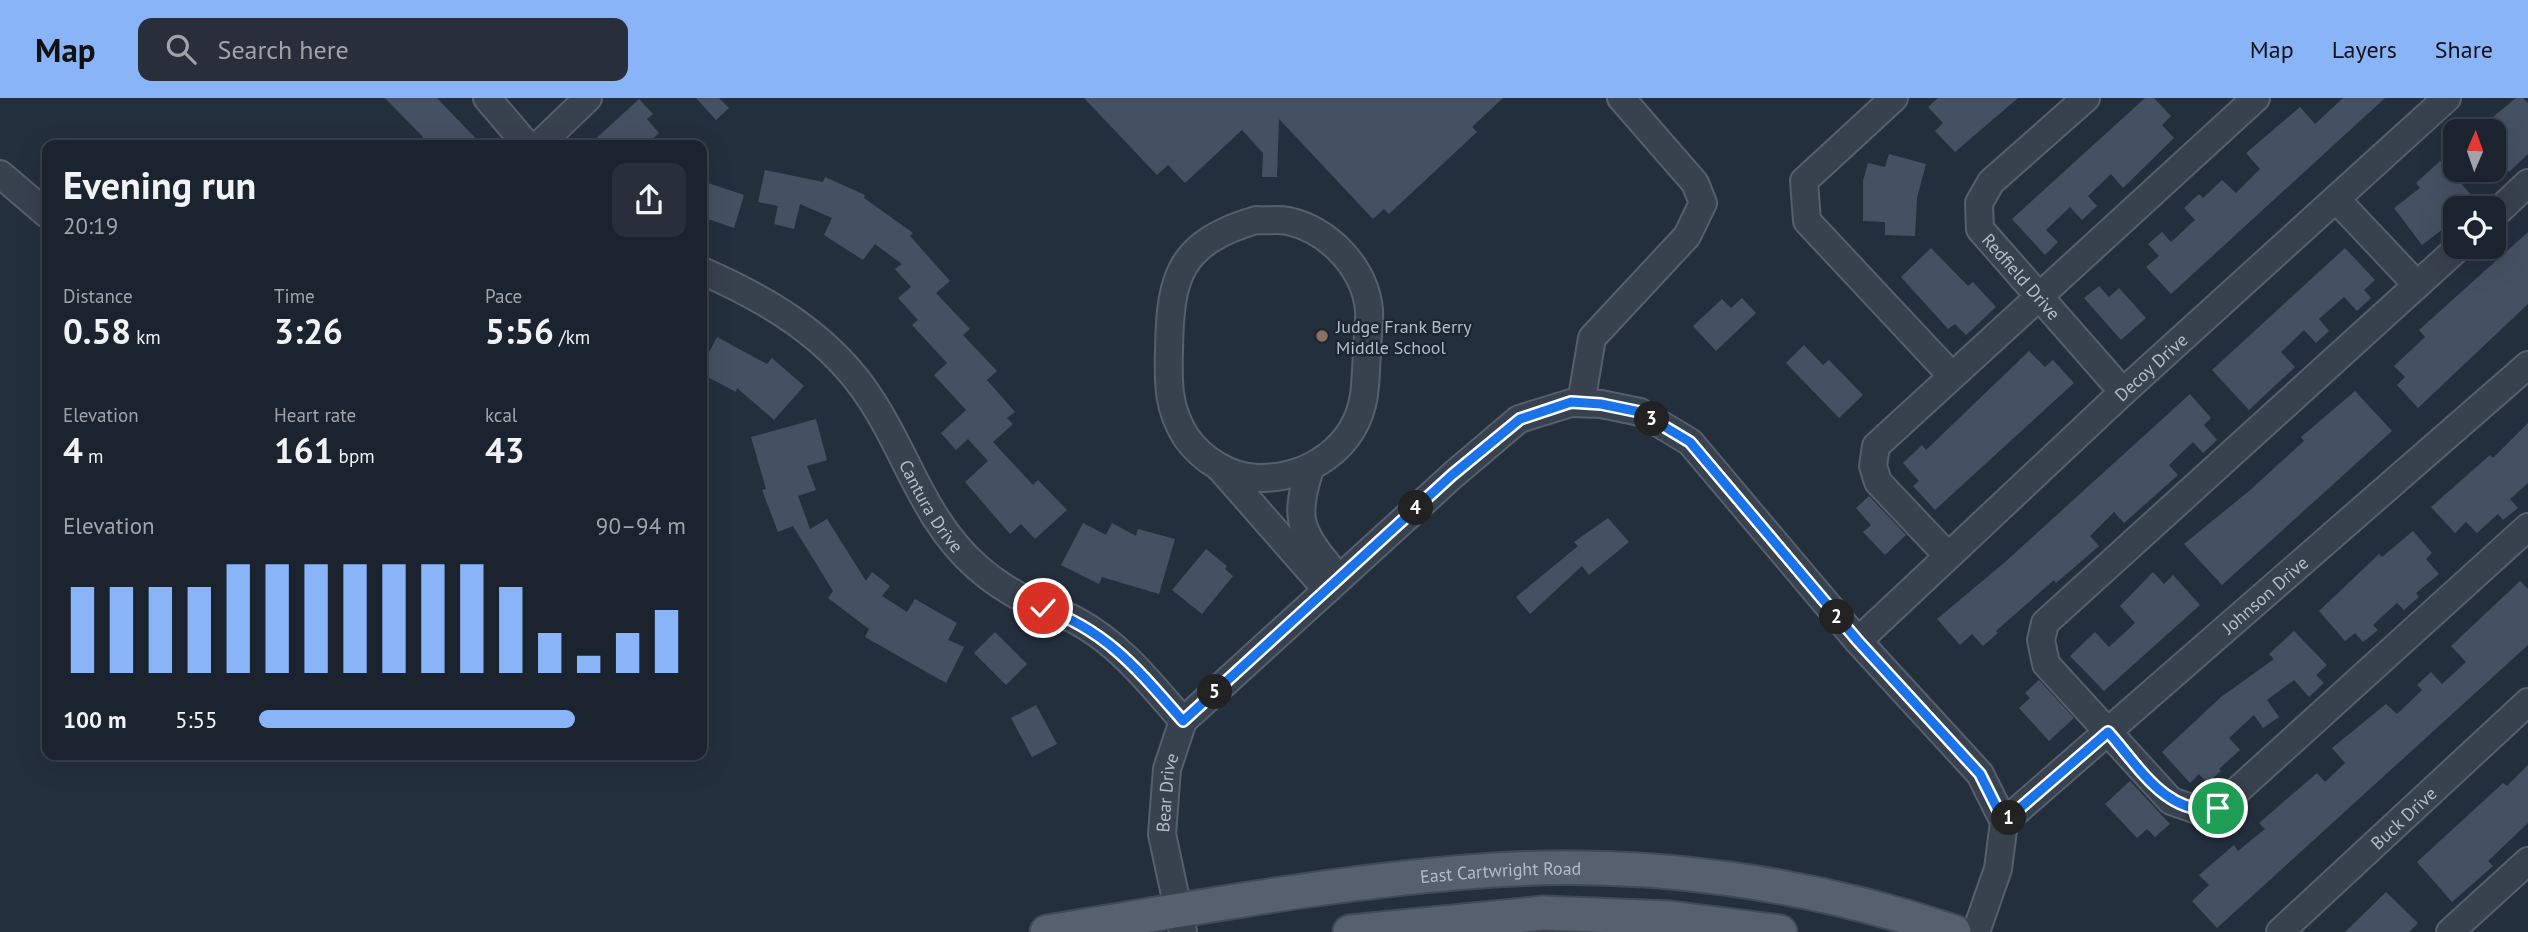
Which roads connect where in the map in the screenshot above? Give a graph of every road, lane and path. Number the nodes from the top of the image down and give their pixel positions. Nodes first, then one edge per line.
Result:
1 (487, 98) edge
2 (588, 98) edge
3 (1621, 98) edge
4 (1894, 98) edge
5 (2086, 98) edge
6 (2256, 98) edge
7 (2447, 98) edge
8 (523, 140) edge
9 (544, 140) edge
10 (0, 174) edge
11 (2528, 183) edge
12 (2336, 199) junction
13 (2506, 204) edge
14 (42, 210) edge
15 (2446, 259) edge
16 (707, 273) edge
17 (2417, 285) junction
18 (2039, 296) junction
19 (2528, 365) edge
20 (1952, 376) junction
21 (2123, 392) junction
22 (1581, 403) junction
23 (1219, 467) junction
24 (1310, 469) junction
25 (2528, 527) edge
26 (1948, 556) junction
27 (1333, 584) junction
28 (1858, 641) junction
29 (2528, 702) edge
30 (1183, 721) junction
31 (2108, 732) junction
32 (2004, 822) junction
33 (2528, 861) edge
34 (1180, 921) edge
35 (1047, 932) edge
36 (1350, 932) edge
37 (1780, 932) edge
38 (1954, 932) edge
39 (1976, 932) edge
40 (2280, 932) edge
41 (2450, 932) edge

1 - 8 street
2 - 9 street
3 - 22 street
4 - 20 street
5 - 18 street, Redfield Drive
6 - 18 street
7 - 12 street, Decoy Drive
10 - 14 street
11 - 13 street
12 - 17 street
12 - 21 street, Decoy Drive
15 - 17 street
16 - 30 street, Cantura Drive
17 - 31 street
18 - 20 street
18 - 21 street, Redfield Drive
19 - 31 street, Johnson Drive
20 - 26 street
21 - 26 street, Decoy Drive
22 - 27 street, Bear Drive
22 - 28 street, Bear Drive
23 - 24 street
23 - 24 street
23 - 27 street
24 - 27 street
25 - 31 street
26 - 28 street, Decoy Drive
27 - 30 street, Bear Drive
28 - 32 street, Bear Drive
29 - 40 street, Buck Drive
30 - 34 street, Bear Drive
31 - 32 street, Johnson Drive
32 - 39 street
33 - 41 street
34 - 35 main road, East Cartwright Road
34 - 38 main road, East Cartwright Road
36 - 37 main road

